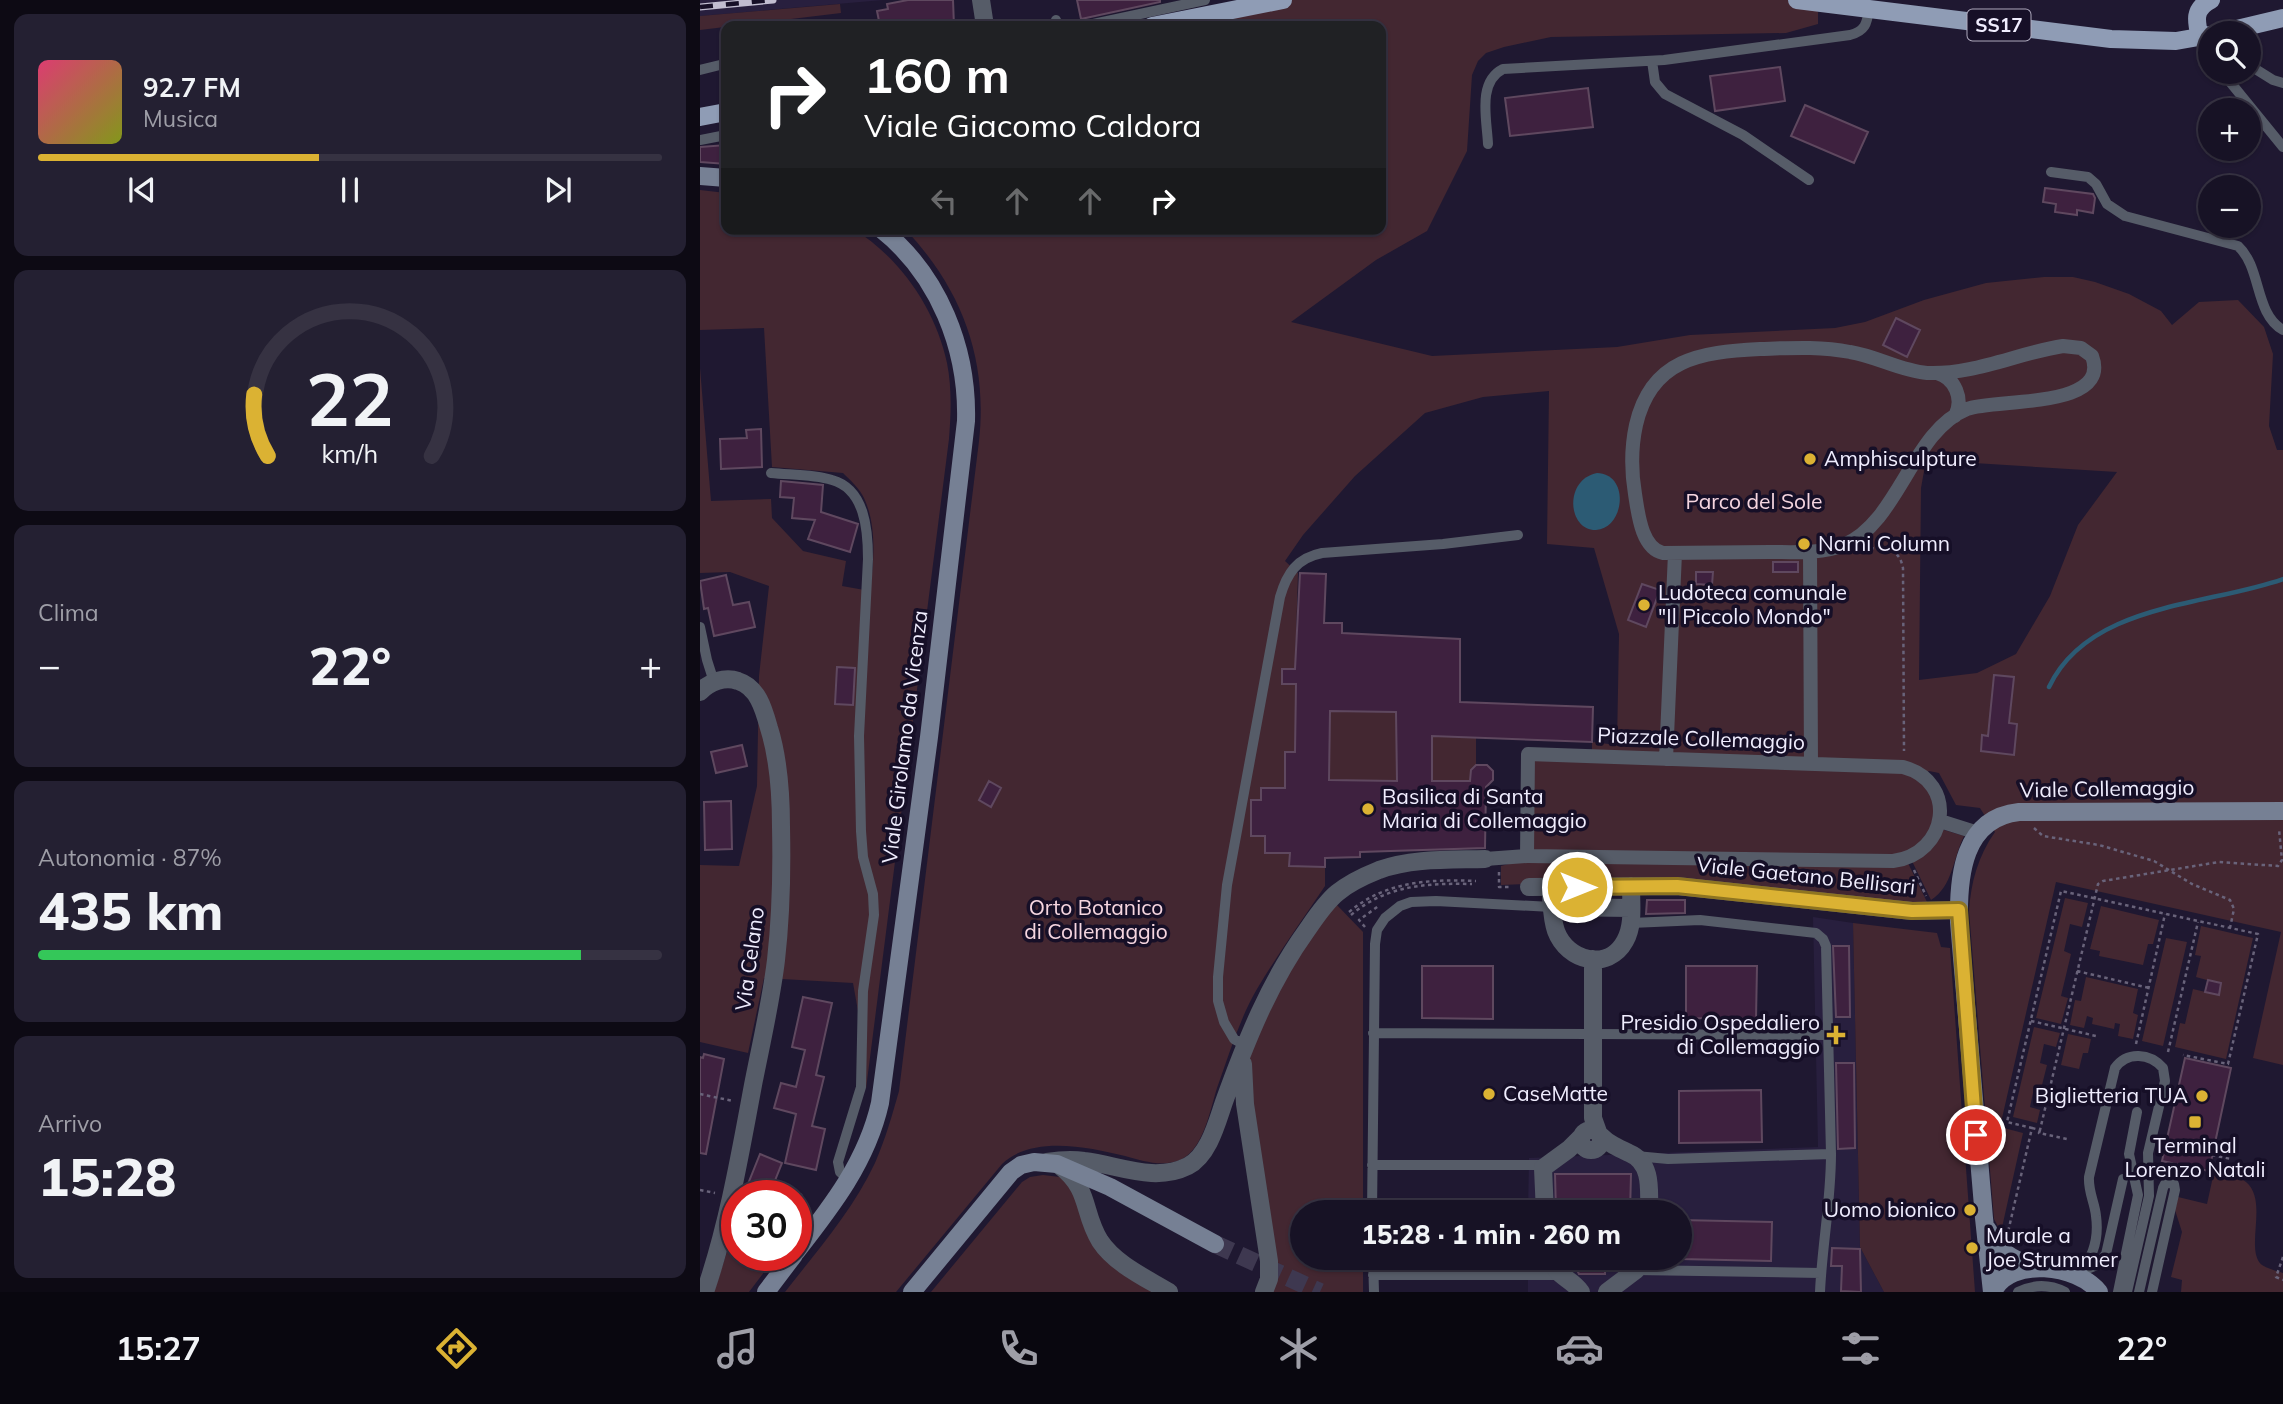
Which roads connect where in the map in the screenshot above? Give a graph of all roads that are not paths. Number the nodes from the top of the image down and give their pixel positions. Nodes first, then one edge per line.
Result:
1 (981, 0) edge
2 (1205, 0) edge
3 (1283, 0) edge
4 (1797, 0) edge
5 (2211, 0) edge
6 (1259, 2) edge
7 (1869, 9) junction
8 (2283, 18) edge
9 (984, 21) edge
10 (1107, 21) edge
11 (1174, 21) edge
12 (2199, 21) edge
13 (2261, 23) edge
14 (2198, 46) edge
15 (1652, 61) junction
16 (721, 65) edge
17 (700, 69) edge
18 (2261, 72) edge
19 (2283, 83) edge
20 (2232, 84) edge
21 (721, 113) edge
22 (700, 117) edge
23 (721, 136) edge
24 (700, 140) edge
25 (1488, 144) dead end
26 (2283, 147) edge
27 (2051, 172) dead end
28 (700, 176) edge
29 (721, 178) edge
30 (1809, 180) dead end
31 (887, 235) edge
32 (2283, 330) edge
33 (1971, 368) junction
34 (1937, 373) junction
35 (1960, 405) junction
36 (771, 473) dead end
37 (1518, 535) dead end
38 (1810, 551) junction
39 (1675, 553) junction
40 (700, 627) edge
41 (707, 687) edge
42 (1666, 759) junction
43 (1811, 764) junction
44 (2281, 819) edge
45 (1940, 821) junction
46 (1978, 832) junction
47 (1527, 856) junction
48 (1489, 868) joint
49 (1631, 886) junction
50 (1529, 887) road end
51 (1550, 887) junction
52 (1552, 907) junction
53 (1959, 910) junction
54 (1631, 915) junction
55 (1593, 959) junction
56 (1373, 1033) junction
57 (1593, 1033) junction
58 (1829, 1035) junction
59 (1244, 1047) junction
60 (2137, 1112) dead end
61 (1214, 1127) junction
62 (1591, 1131) junction
63 (1251, 1147) junction
64 (1831, 1154) junction
65 (1635, 1156) junction
66 (1052, 1163) junction
67 (1371, 1165) junction
68 (1545, 1165) junction
69 (2123, 1179) dead end
70 (849, 1180) junction
71 (1372, 1200) edge
72 (1544, 1200) edge
73 (1649, 1200) edge
74 (1983, 1218) junction
75 (812, 1230) edge
76 (1215, 1244) tunnel mouth
77 (1692, 1267) edge
78 (2042, 1269) junction
79 (1373, 1270) edge
80 (1633, 1270) edge
81 (782, 1271) edge
82 (1821, 1273) junction
83 (2067, 1273) junction
84 (1373, 1275) junction
85 (1571, 1283) edge
86 (1613, 1286) edge
87 (2030, 1289) edge
88 (705, 1292) edge
89 (766, 1292) edge
90 (912, 1292) edge
91 (1169, 1292) edge
92 (1264, 1292) edge
93 (1374, 1292) edge
94 (1820, 1292) edge
95 (1993, 1292) edge
96 (2018, 1292) edge
97 (2065, 1292) edge
98 (2099, 1292) edge
99 (2118, 1292) edge
100 (2127, 1292) edge
101 (2139, 1292) edge
102 (2152, 1292) edge

1 - 9 street
2 - 10 lane
3 - 6 main road
4 - 7 main road, SS17
5 - 12 main road
6 - 11 main road
7 - 14 main road, SS17
7 - 15 lane
8 - 13 main road
15 - 25 lane
15 - 30 lane
16 - 17 lane
18 - 19 lane
20 - 26 lane
21 - 22 main road
23 - 24 lane
27 - 32 lane
28 - 29 main road
31 - 70 main road, Viale Girolamo da Vicenza
33 - 34 street
33 - 35 street
33 - 35 street
34 - 35 street
34 - 39 street
35 - 38 street
36 - 70 lane
37 - 59 lane
38 - 39 street
38 - 43 street
39 - 42 street
40 - 41 lane
41 - 88 street, Via Celano
42 - 43 street, Piazzale Collemaggio
42 - 47 street, Piazzale Collemaggio
43 - 45 street, Piazzale Collemaggio
44 - 46 main road, Viale Collemaggio
45 - 46 street
45 - 47 street
46 - 53 main road
47 - 48 street
48 - 59 street
49 - 51 street, Viale Gaetano Bellisari
49 - 53 street, Viale Gaetano Bellisari
49 - 54 street
50 - 51 street, Viale Gaetano Bellisari
51 - 52 street
52 - 54 street
52 - 55 street
52 - 56 lane
53 - 74 main road
54 - 55 street
54 - 58 lane
55 - 57 street
56 - 57 lane
56 - 67 lane
57 - 58 lane
57 - 62 street
58 - 64 lane
59 - 61 street
59 - 63 street
60 - 99 lane
61 - 63 street
61 - 66 street
62 - 65 street
62 - 68 street
63 - 92 street
64 - 65 lane
64 - 82 lane
65 - 73 street
66 - 76 main road
66 - 90 main road
66 - 91 street
67 - 68 lane
67 - 71 lane
68 - 72 street
69 - 83 lane
70 - 75 main road, Viale Girolamo da Vicenza
74 - 78 main road
74 - 95 main road
77 - 82 lane
78 - 83 main road
78 - 95 main road
79 - 84 lane
80 - 86 street
81 - 89 main road, Viale Girolamo da Vicenza
82 - 94 lane
83 - 98 main road
83 - 100 lane
84 - 85 lane
84 - 93 lane
85 - 86 street
87 - 96 lane
87 - 97 lane
101 - 102 lane

